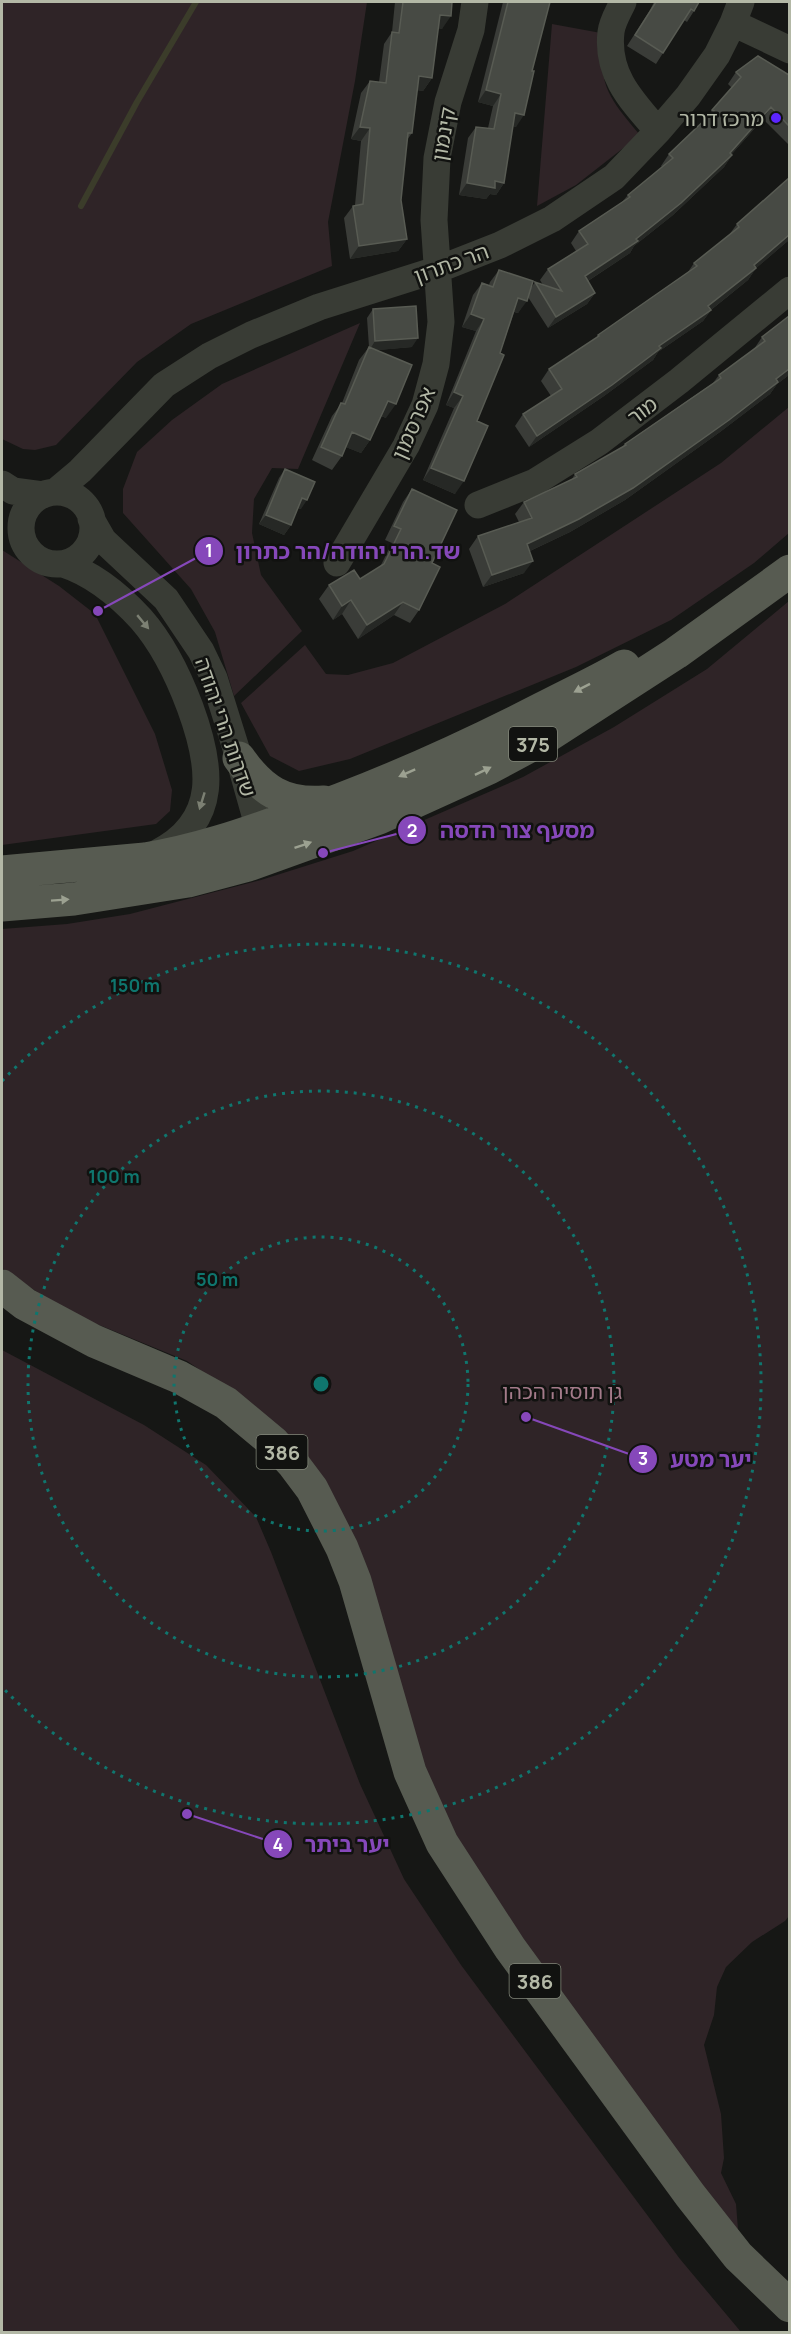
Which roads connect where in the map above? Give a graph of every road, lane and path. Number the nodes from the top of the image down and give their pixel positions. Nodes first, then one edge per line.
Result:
1 (475, 2) edge
2 (623, 2) edge
3 (737, 12) edge
4 (789, 50) edge
5 (658, 131) junction
6 (439, 269) junction
7 (789, 290) edge
8 (101, 450) junction
9 (2, 484) edge
10 (49, 494) junction
11 (478, 505) dead end
12 (89, 513) junction
13 (2, 522) edge
14 (23, 542) junction
15 (789, 554) edge
16 (337, 563) dead end
17 (63, 564) junction
18 (789, 571) edge
19 (239, 758) junction
20 (344, 800) junction
21 (259, 829) junction
22 (145, 859) junction
23 (248, 864) junction
24 (2, 872) edge
25 (2, 905) edge
26 (2, 1286) edge
27 (789, 2306) edge

1 - 6 street, קינמון
2 - 5 street
3 - 4 street
3 - 5 street, הר כתרון
5 - 6 street, הר כתרון
6 - 8 street, הר כתרון
6 - 16 street, אפרסמון
7 - 11 street, מור
8 - 10 street, הר כתרון
8 - 12 street, הר כתרון
9 - 10 street
10 - 12 street
10 - 14 street
12 - 17 street
12 - 19 street, שדרות הרי יהודה
13 - 14 street
14 - 17 street
15 -> 20 main road, 375
17 -> 22 street, שדרות הרי יהודה
23 -> 18 main road, 375
19 - 20 main road
19 - 21 street, שדרות הרי יהודה
20 - 21 main road, 375
21 - 22 main road, 375
21 - 23 street
22 - 24 main road, 375
25 -> 23 main road, 375
26 - 27 main road, 386

